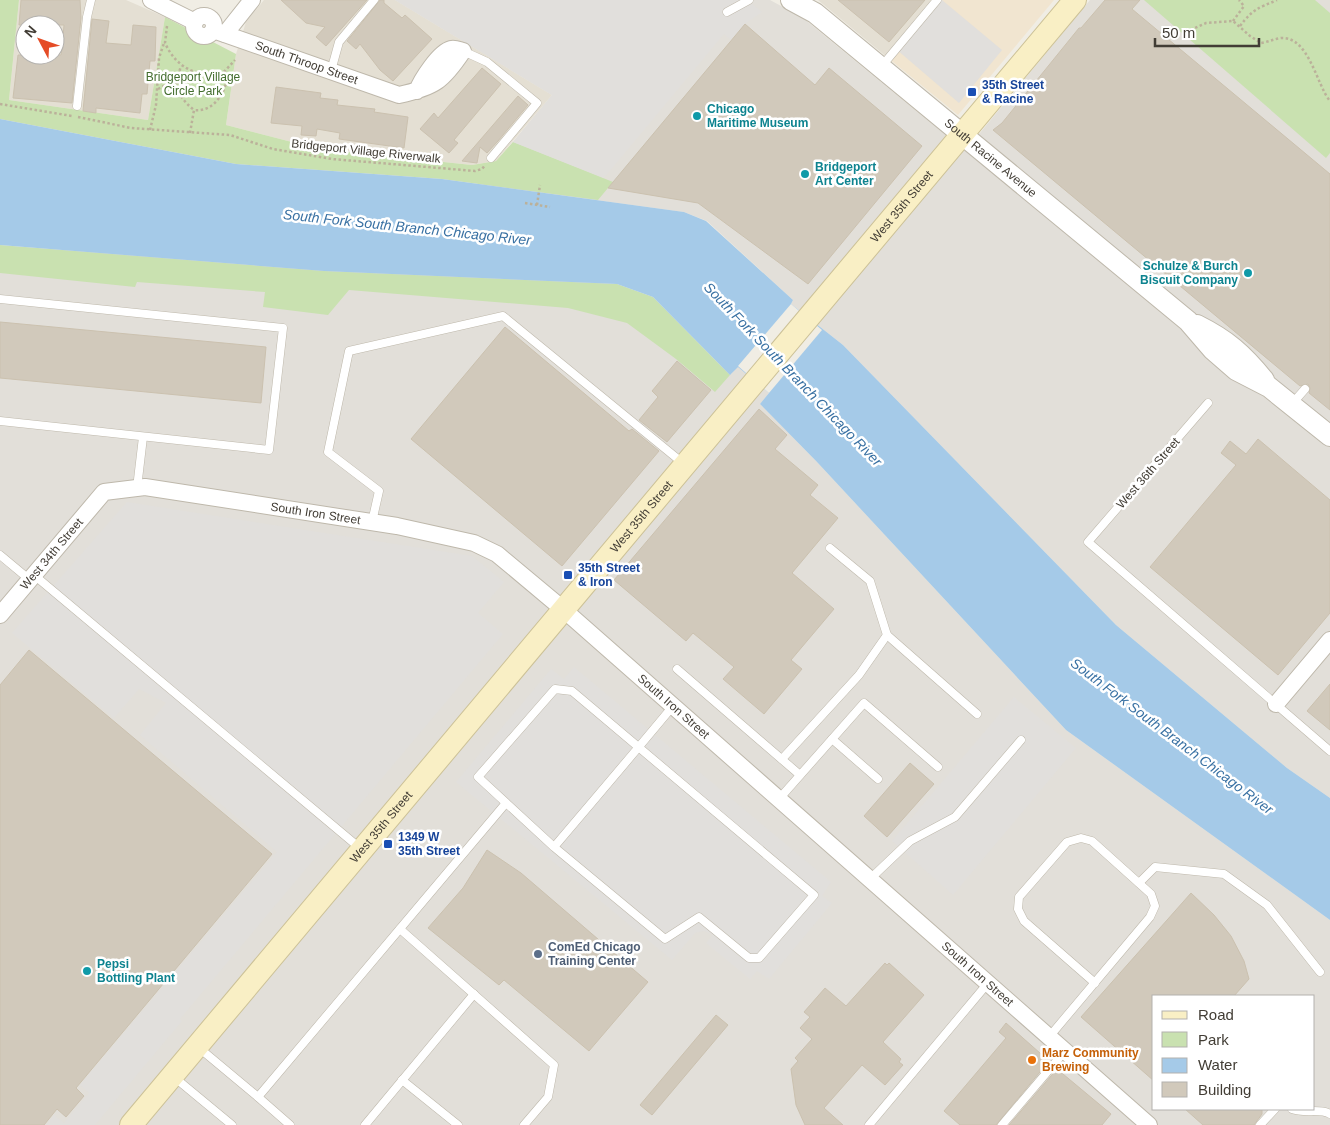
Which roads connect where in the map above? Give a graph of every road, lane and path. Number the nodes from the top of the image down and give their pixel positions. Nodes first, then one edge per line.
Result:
1 (91, 0) edge
2 (151, 0) edge
3 (206, 0) edge
4 (252, 0) edge
5 (374, 0) edge
6 (749, 0) edge
7 (793, 0) edge
8 (937, 0) edge
9 (1075, 0) edge
10 (1239, 0) edge
11 (1277, 0) edge
12 (1244, 6) junction
13 (1251, 11) junction
14 (727, 12) dead end
15 (198, 19) junction
16 (1233, 21) junction
17 (167, 26) dead end
18 (1240, 26) junction
19 (219, 32) junction
20 (1186, 32) dead end
21 (164, 43) junction
22 (463, 51) joint
23 (235, 60) dead end
24 (180, 66) junction
25 (881, 67) junction
26 (331, 71) junction
27 (193, 72) junction
28 (222, 74) junction
29 (177, 79) junction
30 (158, 89) junction
31 (1330, 102) edge
32 (0, 103) edge
33 (78, 106) dead end
34 (194, 110) junction
35 (150, 130) junction
36 (190, 133) junction
37 (962, 134) junction
38 (490, 158) joint
39 (540, 185) dead end
40 (525, 202) dead end
41 (537, 205) junction
42 (550, 207) dead end
43 (0, 299) edge
44 (1304, 389) dead end
45 (1208, 403) dead end
46 (1291, 406) junction
47 (0, 421) edge
48 (1328, 436) edge
49 (143, 437) junction
50 (685, 465) junction
51 (137, 488) junction
52 (104, 492) joint
53 (372, 522) junction
54 (830, 548) dead end
55 (0, 555) edge
56 (32, 578) junction
57 (564, 610) junction
58 (0, 615) edge
59 (886, 635) junction
60 (1330, 640) edge
61 (678, 669) dead end
62 (1276, 704) junction
63 (674, 706) junction
64 (977, 714) dead end
65 (832, 739) junction
66 (1022, 740) dead end
67 (639, 747) junction
68 (1330, 751) edge
69 (782, 760) junction
70 (938, 768) dead end
71 (800, 775) junction
72 (878, 779) dead end
73 (779, 799) junction
74 (506, 803) junction
75 (554, 847) junction
76 (362, 850) junction
77 (870, 879) junction
78 (1139, 883) junction
79 (400, 929) junction
80 (1320, 972) dead end
81 (1095, 982) junction
82 (988, 983) junction
83 (474, 994) junction
84 (1049, 1037) junction
85 (198, 1046) junction
86 (1065, 1051) junction
87 (172, 1076) junction
88 (402, 1080) junction
89 (258, 1097) junction
90 (1274, 1110) edge
91 (1295, 1110) edge
92 (1330, 1114) edge
93 (131, 1125) edge
94 (232, 1125) edge
95 (290, 1125) edge
96 (365, 1125) edge
97 (458, 1125) edge
98 (524, 1125) edge
99 (869, 1125) edge
100 (1002, 1125) edge
101 (1149, 1125) edge
102 (1260, 1125) edge

1 - 33 lane
2 - 15 street, South Throop Street
3 - 15 street
4 - 19 street
5 - 26 lane
6 - 14 lane
7 - 25 street, South Racine Avenue
8 - 25 lane
9 - 37 main road, West 35th Street
10 - 12 path
11 - 13 path
12 - 13 path
12 - 16 path
13 - 18 path
15 - 19 street, South Throop Street
16 - 18 path
16 - 20 path
17 - 21 path
18 - 31 path
19 - 26 street, South Throop Street
21 - 24 path
21 - 30 path
22 - 26 street, South Throop Street
22 - 38 lane
23 - 28 path
24 - 27 path
24 - 29 path
25 - 37 street, South Racine Avenue
27 - 28 path
27 - 29 path
28 - 34 path
29 - 30 path
29 - 34 path
30 - 35 path
32 - 35 path, Bridgeport Village Riverwalk
34 - 36 path
35 - 36 path, Bridgeport Village Riverwalk
36 - 38 path, Bridgeport Village Riverwalk
37 - 46 street, South Racine Avenue
37 - 50 main road, West 35th Street
39 - 41 path
40 - 41 path
41 - 42 path
43 - 49 lane
44 - 46 lane
45 - 62 lane, West 36th Street
46 - 48 street, South Racine Avenue
47 - 49 lane
49 - 51 lane
50 - 53 lane
50 - 57 main road, West 35th Street
51 - 52 street, South Iron Street
51 - 53 street, South Iron Street
52 - 56 street, West 34th Street
53 - 57 street, South Iron Street
54 - 59 lane
55 - 56 lane
56 - 58 street, West 34th Street
56 - 76 lane
57 - 63 street, South Iron Street
57 - 76 main road, West 35th Street
59 - 64 lane
59 - 69 lane
60 - 62 street
61 - 69 lane
62 - 68 lane
63 - 67 lane
63 - 73 street, South Iron Street
65 - 70 lane
65 - 71 lane
65 - 72 lane
66 - 77 lane
67 - 74 lane
67 - 75 lane
67 - 75 lane
69 - 71 lane
71 - 73 lane
73 - 77 street, South Iron Street
74 - 75 lane
74 - 79 lane
76 - 85 main road, West 35th Street
77 - 82 street, South Iron Street
78 - 80 lane
78 - 81 lane
78 - 81 lane
79 - 83 lane
79 - 89 lane
81 - 84 lane
82 - 84 street, South Iron Street
82 - 99 lane
83 - 88 lane
83 - 98 lane
84 - 86 street, South Iron Street
85 - 87 main road, West 35th Street
85 - 89 lane
86 - 100 lane
86 - 101 street, South Iron Street
87 - 93 main road, West 35th Street
87 - 94 lane
88 - 96 lane
88 - 97 lane
89 - 95 lane
90 - 102 lane
91 - 92 lane

